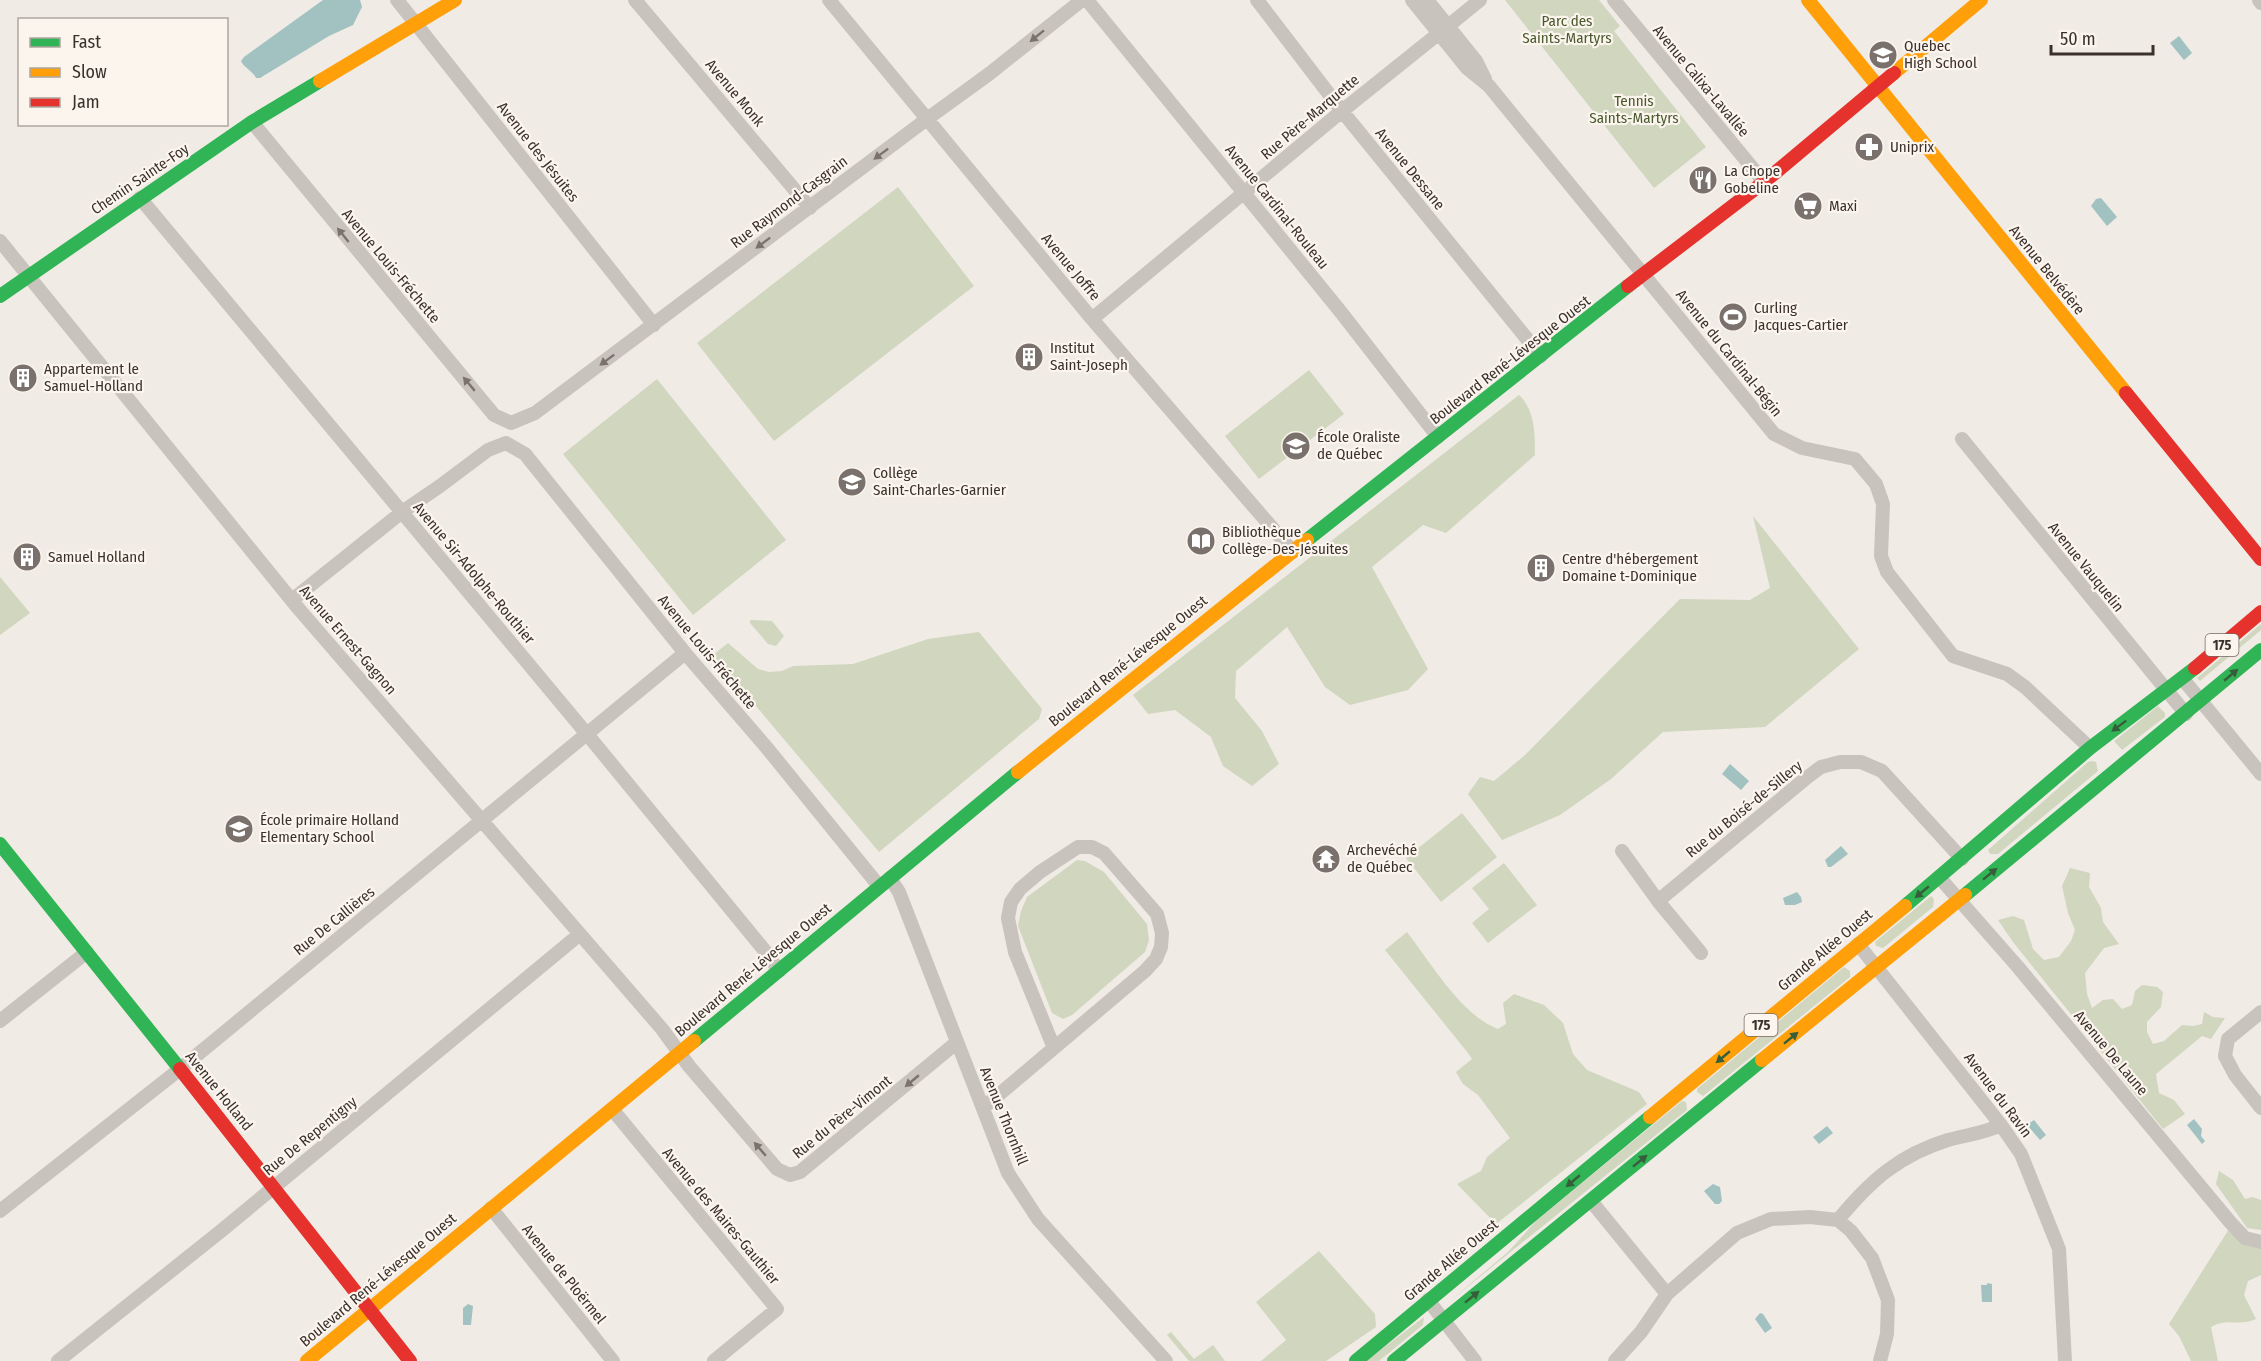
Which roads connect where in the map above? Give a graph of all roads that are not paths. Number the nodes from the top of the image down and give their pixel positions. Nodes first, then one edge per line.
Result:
1 (397, 0) edge
2 (455, 0) edge
3 (635, 0) edge
4 (829, 0) edge
5 (1082, 0) edge
6 (1087, 0) edge
7 (1257, 0) edge
8 (1412, 0) edge
9 (1427, 0) edge
10 (1480, 0) edge
11 (1614, 0) edge
12 (1808, 0) edge
13 (1981, 0) edge
14 (414, 23) junction
15 (1443, 30) junction
16 (1877, 87) junction
17 (1342, 111) junction
18 (927, 119) junction
19 (252, 122) junction
20 (1764, 182) junction
21 (1245, 192) junction
22 (140, 198) junction
23 (810, 208) junction
24 (0, 241) edge
25 (1643, 274) junction
26 (28, 276) junction
27 (0, 296) edge
28 (1092, 319) junction
29 (654, 325) junction
30 (1540, 356) junction
31 (511, 423) joint
32 (1438, 437) junction
33 (1962, 439) dead end
34 (402, 512) junction
35 (1293, 552) junction
36 (2261, 559) edge
37 (291, 600) junction
38 (2261, 612) edge
39 (2261, 650) edge
40 (685, 653) junction
41 (2182, 678) junction
42 (2166, 690) junction
43 (2201, 700) junction
44 (2186, 714) junction
45 (587, 735) junction
46 (2090, 748) junction
47 (2261, 774) edge
48 (483, 821) junction
49 (0, 844) edge
50 (1622, 851) dead end
51 (1962, 859) junction
52 (1940, 877) junction
53 (885, 882) junction
54 (1959, 898) junction
55 (1658, 901) junction
56 (580, 934) junction
57 (1858, 944) junction
58 (87, 952) junction
59 (1701, 953) dead end
60 (1877, 968) junction
61 (779, 971) junction
62 (2261, 1012) edge
63 (0, 1021) edge
64 (956, 1043) junction
65 (1054, 1048) junction
66 (679, 1053) junction
67 (180, 1069) junction
68 (1685, 1089) junction
69 (983, 1108) junction
70 (2261, 1108) edge
71 (612, 1109) junction
72 (1702, 1110) junction
73 (2001, 1125) junction
74 (274, 1187) junction
75 (1591, 1201) junction
76 (491, 1208) junction
77 (0, 1211) edge
78 (1838, 1220) junction
79 (2261, 1242) edge
80 (1667, 1294) junction
81 (1428, 1300) junction
82 (370, 1308) junction
83 (1444, 1320) junction
84 (58, 1361) edge
85 (307, 1361) edge
86 (410, 1361) edge
87 (613, 1361) edge
88 (714, 1361) edge
89 (1166, 1361) edge
90 (1356, 1361) edge
91 (1394, 1361) edge
92 (1475, 1361) edge
93 (1615, 1361) edge
94 (1880, 1361) edge
95 (2065, 1361) edge

1 - 14 street, Avenue des Jésuites
2 - 14 main road, Chemin Sainte-Foy
3 - 23 street, Avenue Monk
4 - 18 street, Avenue Joffre
5 -> 18 street, Rue Raymond-Casgrain
6 - 21 street, Avenue Cardinal-Rouleau
7 - 17 street, Avenue Dessane
8 - 15 street, Avenue du Cardinal-Bégin
9 - 15 street, Avenue du Cardinal-Bégin
10 - 15 street, Rue Père-Marquette
11 - 20 street, Avenue Calixa-Lavallée
12 - 16 main road, Avenue Belvédère
13 - 16 main road, Boulevard René-Lévesque Ouest
14 - 19 main road, Chemin Sainte-Foy
14 - 29 street, Avenue des Jésuites
15 - 17 street, Rue Père-Marquette
15 - 25 street, Avenue du Cardinal-Bégin
16 - 20 main road, Boulevard René-Lévesque Ouest
16 - 36 main road, Avenue Belvédère
17 - 21 street, Rue Père-Marquette
17 - 30 street, Avenue Dessane
18 -> 23 street, Rue Raymond-Casgrain
18 - 28 street, Avenue Joffre
19 - 22 main road, Chemin Sainte-Foy
31 -> 19 street, Avenue Louis-Fréchette
20 - 25 main road, Boulevard René-Lévesque Ouest
21 - 28 street, Rue Père-Marquette
21 - 32 street, Avenue Cardinal-Rouleau
22 - 26 main road, Chemin Sainte-Foy
22 - 34 street, Avenue Sir-Adolphe-Routhier
23 -> 29 street, Rue Raymond-Casgrain
24 - 26 street, Avenue Ernest-Gagnon
25 - 30 main road, Boulevard René-Lévesque Ouest
25 - 46 street, Avenue du Cardinal-Bégin
26 - 27 main road, Chemin Sainte-Foy
26 - 37 street, Avenue Ernest-Gagnon
28 - 35 street, Avenue Joffre
29 -> 31 street, Rue Raymond-Casgrain
30 - 32 main road, Boulevard René-Lévesque Ouest
32 - 35 main road, Boulevard René-Lévesque Ouest
33 - 42 street, Avenue Vauquelin
34 - 37 street
34 - 40 street, Avenue Louis-Fréchette
34 - 45 street, Avenue Sir-Adolphe-Routhier
35 - 53 main road, Boulevard René-Lévesque Ouest
37 - 48 street, Avenue Ernest-Gagnon
38 - 41 main road, Grande Allée Ouest / 175
43 -> 39 main road, 175
40 - 45 street, Rue De Callières
40 - 53 street, Avenue Louis-Fréchette
41 - 42 main road, Grande Allée Ouest / 175
41 - 43 street
42 - 44 street, Avenue Vauquelin
42 -> 46 main road, Grande Allée Ouest / 175
43 - 44 main road, 175
43 - 47 street
54 -> 44 main road, 175
45 - 48 street, Rue De Callières
45 - 61 street, Avenue Sir-Adolphe-Routhier
46 - 51 main road, Grande Allée Ouest / 175
48 - 56 street, Avenue Ernest-Gagnon
48 - 67 street, Rue De Callières
49 - 58 main road, Avenue Holland
50 - 55 street
51 - 52 main road, Grande Allée Ouest / 175
51 - 55 street, Rue du Boisé-de-Sillery
52 - 54 street, Avenue De Laune
52 -> 57 main road, Grande Allée Ouest / 175
53 - 61 main road, Boulevard René-Lévesque Ouest
53 - 64 street, Avenue Thornhill
54 - 60 main road, 175
54 - 79 street, Avenue De Laune
55 - 59 street
56 - 66 street, Avenue Ernest-Gagnon
56 - 74 street, Rue De Repentigny
57 - 60 street, Avenue du Ravin
57 -> 68 main road, Grande Allée Ouest / 175
58 - 63 street
58 - 67 main road, Avenue Holland
72 -> 60 main road, 175
60 - 73 street, Avenue du Ravin
61 - 66 main road, Boulevard René-Lévesque Ouest
62 - 70 street
64 -> 66 street, Rue du Père-Vimont
64 - 69 street, Avenue Thornhill
65 - 65 street
65 - 69 street
66 - 71 main road, Boulevard René-Lévesque Ouest
67 - 74 main road, Avenue Holland
67 - 77 street, Rue De Callières
68 - 72 main road
68 -> 81 main road, Grande Allée Ouest / 175
69 - 89 street, Avenue Thornhill
71 - 76 main road, Boulevard René-Lévesque Ouest
71 - 88 street, Avenue des Maires-Gauthier
75 -> 72 main road, 175
73 - 78 street
73 - 95 street, Avenue du Ravin
74 - 82 main road, Avenue Holland
74 - 84 street, Rue De Repentigny
75 - 80 street
83 -> 75 main road, 175
76 - 82 main road, Boulevard René-Lévesque Ouest
76 - 87 street, Avenue de Ploërmel
78 - 80 street
78 - 94 street
80 - 93 street
81 - 83 street
81 - 90 main road, Grande Allée Ouest / 175
82 - 85 main road, Boulevard René-Lévesque Ouest
82 - 86 main road, Avenue Holland
83 - 91 main road, 175
83 - 92 street

